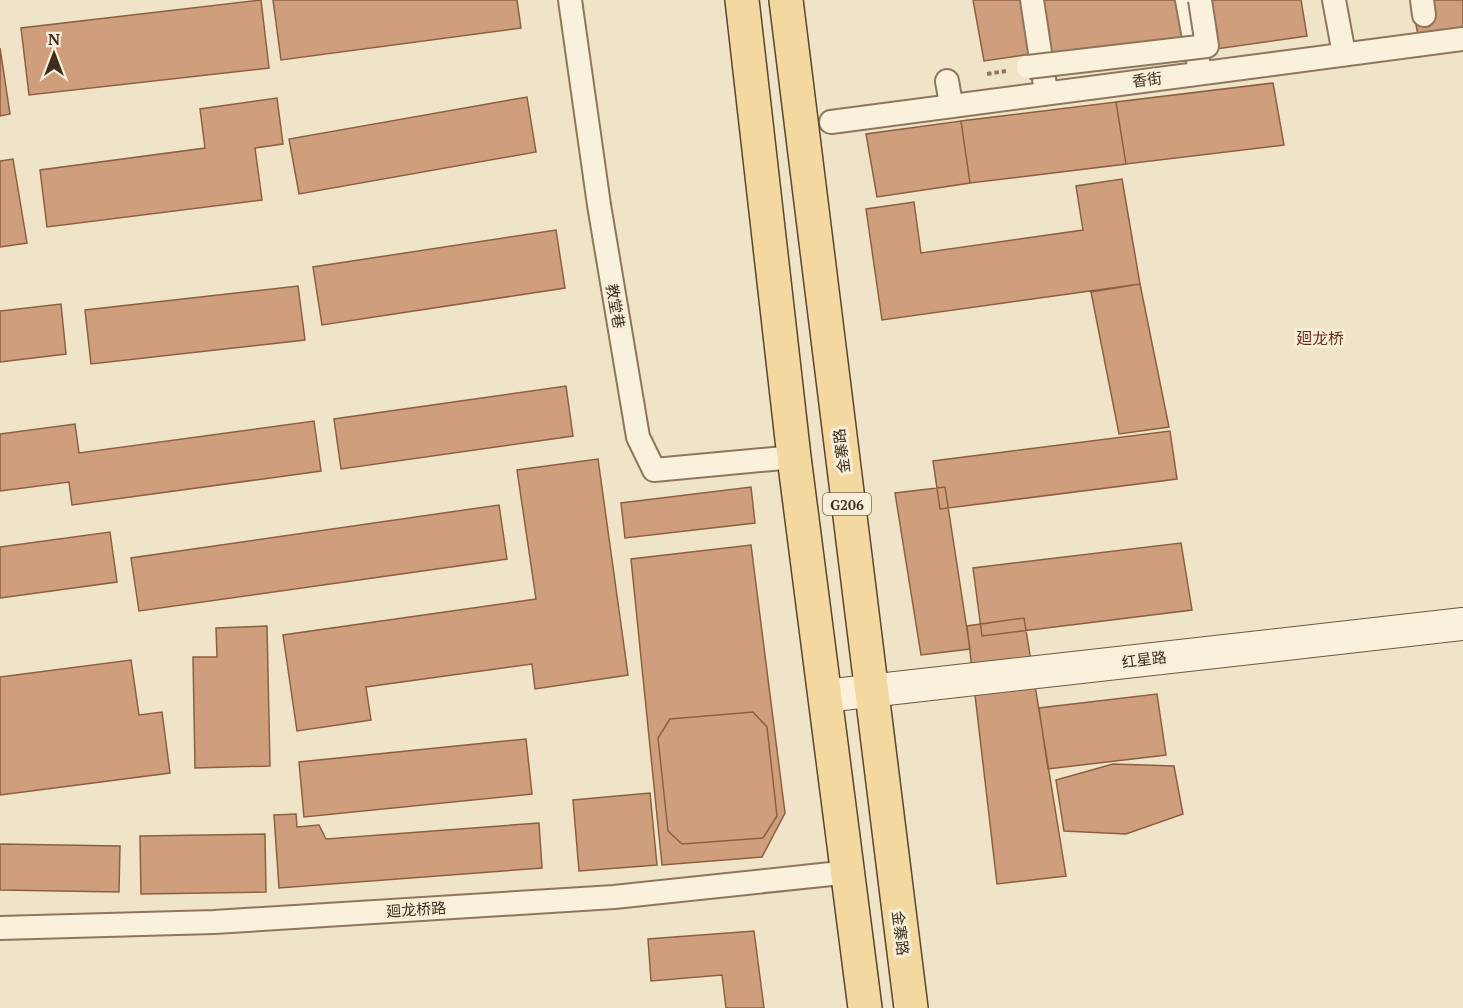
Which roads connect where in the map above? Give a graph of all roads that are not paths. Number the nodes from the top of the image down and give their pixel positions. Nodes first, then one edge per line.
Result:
1 (570, 0) edge
2 (742, 0) edge
3 (786, 0) edge
4 (1032, 0) edge
5 (1187, 0) edge
6 (1200, 0) edge
7 (1334, 0) edge
8 (1463, 39) edge
9 (1344, 54) junction
10 (1028, 67) dead end
11 (1200, 72) junction
12 (947, 81) dead end
13 (1046, 92) junction
14 (951, 104) junction
15 (831, 122) dead end
16 (794, 457) junction
17 (1463, 624) edge
18 (870, 691) junction
19 (825, 696) junction
20 (831, 874) dead end
21 (0, 928) edge
22 (865, 1008) edge
23 (911, 1008) edge

1 - 16 street, 教堂巷
2 - 16 main road
3 - 18 main road, 金寨路 / G206
4 - 13 street
5 - 11 street
6 - 10 street, bridge
7 - 9 street
8 - 9 street, 香街
9 - 11 street, 香街
11 - 13 street, 香街
12 - 14 street
13 - 14 street, 香街
14 - 15 street, 香街
16 - 19 main road
17 - 18 street, 红星路
18 - 19 street, 红星路
18 - 23 main road, 金寨路 / G206
19 - 22 main road
20 - 21 street, 廻龙桥路

